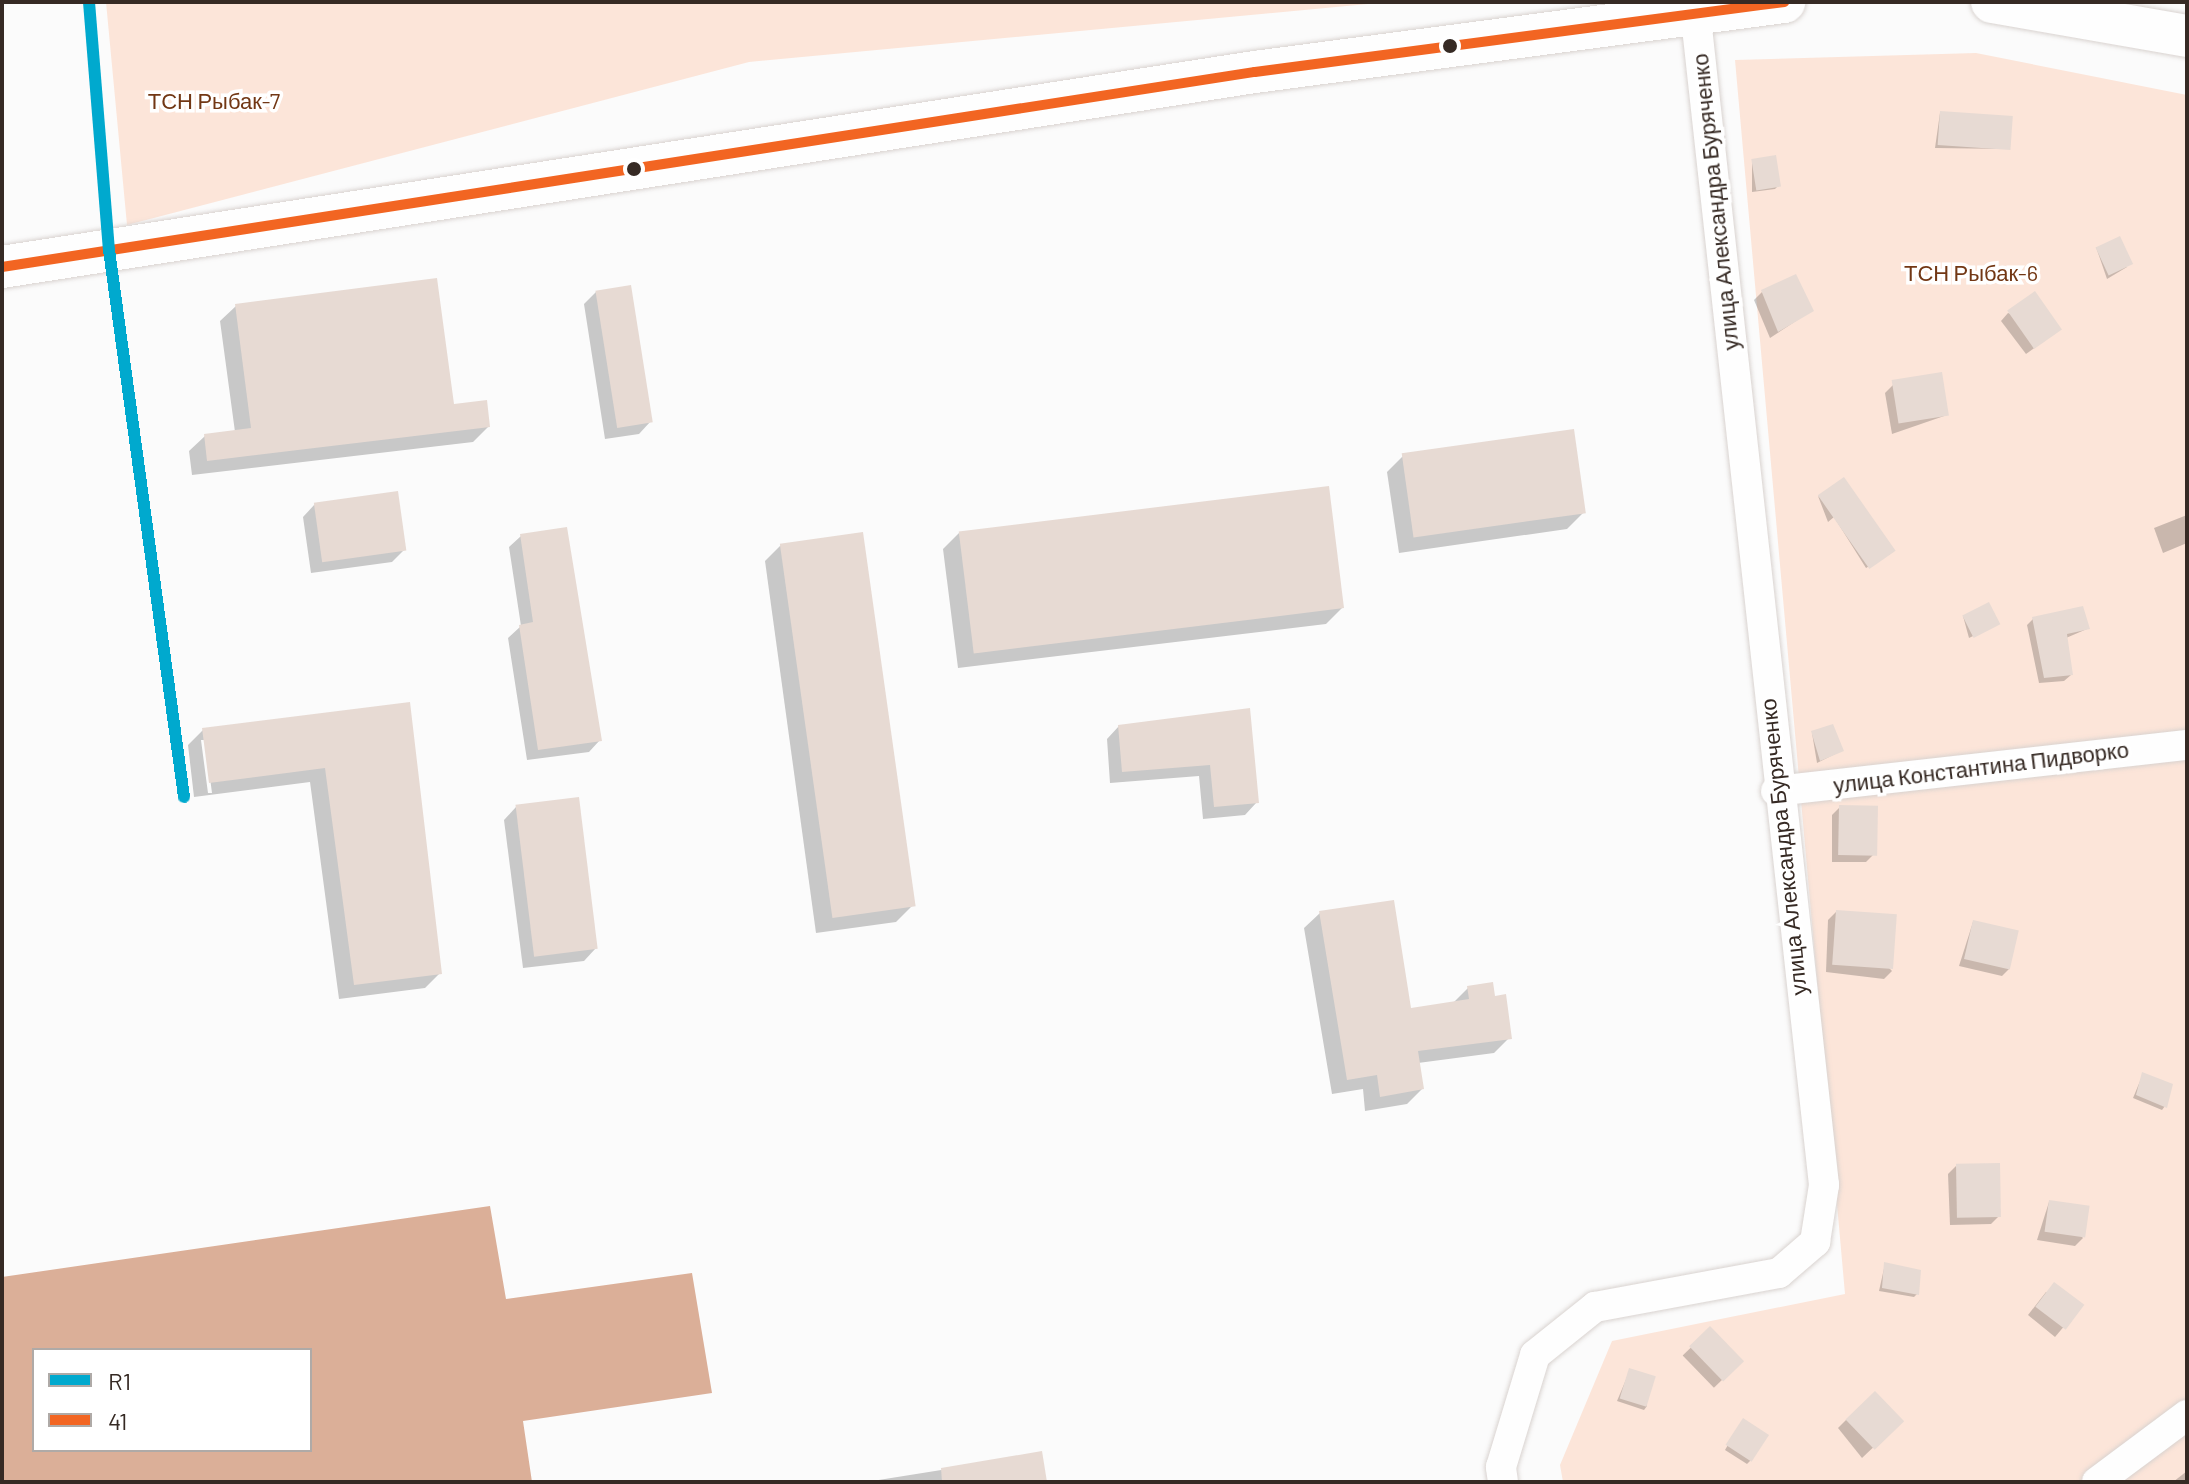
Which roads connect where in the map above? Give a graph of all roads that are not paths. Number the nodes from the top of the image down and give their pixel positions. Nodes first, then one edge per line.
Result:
1 (1784, 2) edge
2 (1992, 2) edge
3 (1695, 9) junction
4 (2187, 36) edge
5 (2, 267) edge
6 (2187, 745) edge
7 (1776, 791) junction
8 (2187, 1415) edge
9 (1503, 1482) edge
10 (2097, 1482) edge

1 - 3 main road
2 - 4 main road
3 - 5 main road
3 - 7 street, улица Александра Буряченко
6 - 7 street, улица Константина Пидворко
7 - 9 street, улица Александра Буряченко
8 - 10 street

